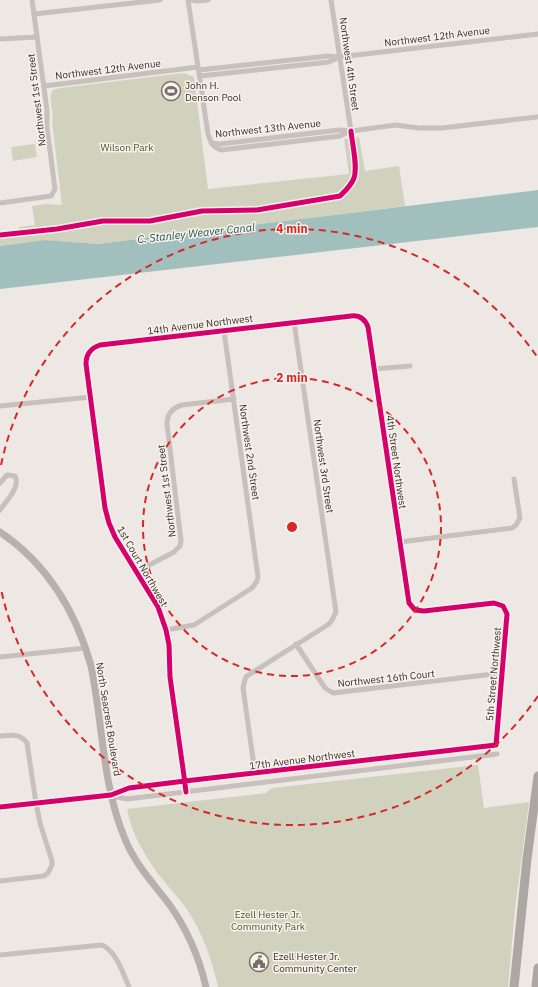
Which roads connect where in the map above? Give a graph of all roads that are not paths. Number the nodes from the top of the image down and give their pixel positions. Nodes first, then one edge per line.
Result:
1 (32, 0) edge
2 (160, 0) edge
3 (188, 0) edge
4 (191, 0) edge
5 (208, 0) edge
6 (331, 0) edge
7 (34, 14) junction
8 (538, 34) edge
9 (37, 37) junction
10 (0, 39) edge
11 (339, 57) junction
12 (295, 62) junction
13 (199, 69) junction
14 (200, 76) junction
15 (44, 86) junction
16 (537, 117) edge
17 (350, 131) junction
18 (298, 135) junction
19 (299, 141) junction
20 (211, 143) junction
21 (0, 203) edge
22 (360, 317) joint
23 (294, 322) junction
24 (224, 331) junction
25 (410, 366) dead end
26 (374, 369) junction
27 (91, 397) junction
28 (234, 399) junction
29 (0, 406) edge
30 (514, 479) dead end
31 (0, 483) edge
32 (0, 510) edge
33 (0, 532) edge
34 (400, 542) junction
35 (136, 572) junction
36 (503, 606) joint
37 (166, 630) junction
38 (296, 644) junction
39 (86, 648) junction
40 (0, 657) edge
41 (502, 673) junction
42 (0, 736) edge
43 (496, 745) joint
44 (497, 754) dead end
45 (256, 773) junction
46 (538, 776) edge
47 (185, 781) junction
48 (186, 792) junction
49 (111, 796) junction
50 (36, 803) junction
51 (0, 807) edge
52 (0, 881) edge
53 (0, 955) edge
54 (538, 968) edge
55 (128, 987) edge
56 (206, 987) edge
57 (514, 987) edge
58 (536, 987) edge

1 - 7 street, Northwest 1st Street
2 - 7 street
3 - 13 street
4 - 5 street
6 - 11 street, Northwest 4th Street
7 - 9 street, Northwest 1st Street
8 - 11 street, Northwest 12th Avenue
9 - 10 street
9 - 15 street, Northwest 1st Street
11 - 12 street, Northwest 12th Avenue
11 - 17 street, Northwest 4th Street
12 - 13 street, Northwest 12th Avenue
12 - 14 street, Northwest 12th Avenue
13 - 14 street
13 - 15 street, Northwest 12th Avenue
14 - 20 street
15 - 21 street, Northwest 1st Street
16 - 17 street, Northwest 13th Avenue
17 - 18 street, Northwest 13th Avenue
17 - 19 street, Northwest 13th Avenue
18 - 19 street
18 - 20 street, Northwest 13th Avenue
19 - 20 street, Northwest 13th Avenue
22 - 23 street, 14th Avenue Northwest
22 - 26 street, 4th Street Northwest
23 - 24 street, 14th Avenue Northwest
23 - 38 street, Northwest 3rd Street
24 - 27 street, 14th Avenue Northwest
24 - 28 street, Northwest 2nd Street
25 - 26 street
26 - 34 street, 4th Street Northwest
27 - 29 street
27 - 35 street, 1st Court Northwest
28 - 35 street, Northwest 1st Street
28 - 37 street, Northwest 2nd Street
30 - 34 street
31 - 32 street
33 - 39 street, North Seacrest Boulevard
34 - 36 street, 4th Street Northwest
35 - 37 street, 1st Court Northwest
36 - 41 street, 5th Street Northwest
37 - 47 street, 1st Court Northwest
38 - 41 street, Northwest 16th Court
38 - 45 street
39 - 40 street
39 - 49 street, North Seacrest Boulevard
41 - 43 street, 5th Street Northwest
42 - 50 street
43 - 45 street, 17th Avenue Northwest
44 - 48 street, 17th Avenue Northwest
45 - 47 street, 17th Avenue Northwest
46 - 57 highway
47 - 48 street, 1st Court Northwest
47 - 49 street, 17th Avenue Northwest
48 - 49 street, 17th Avenue Northwest
49 - 50 street
49 - 56 street, North Seacrest Boulevard
50 - 51 street
50 - 52 street
53 - 55 street
54 - 58 highway

